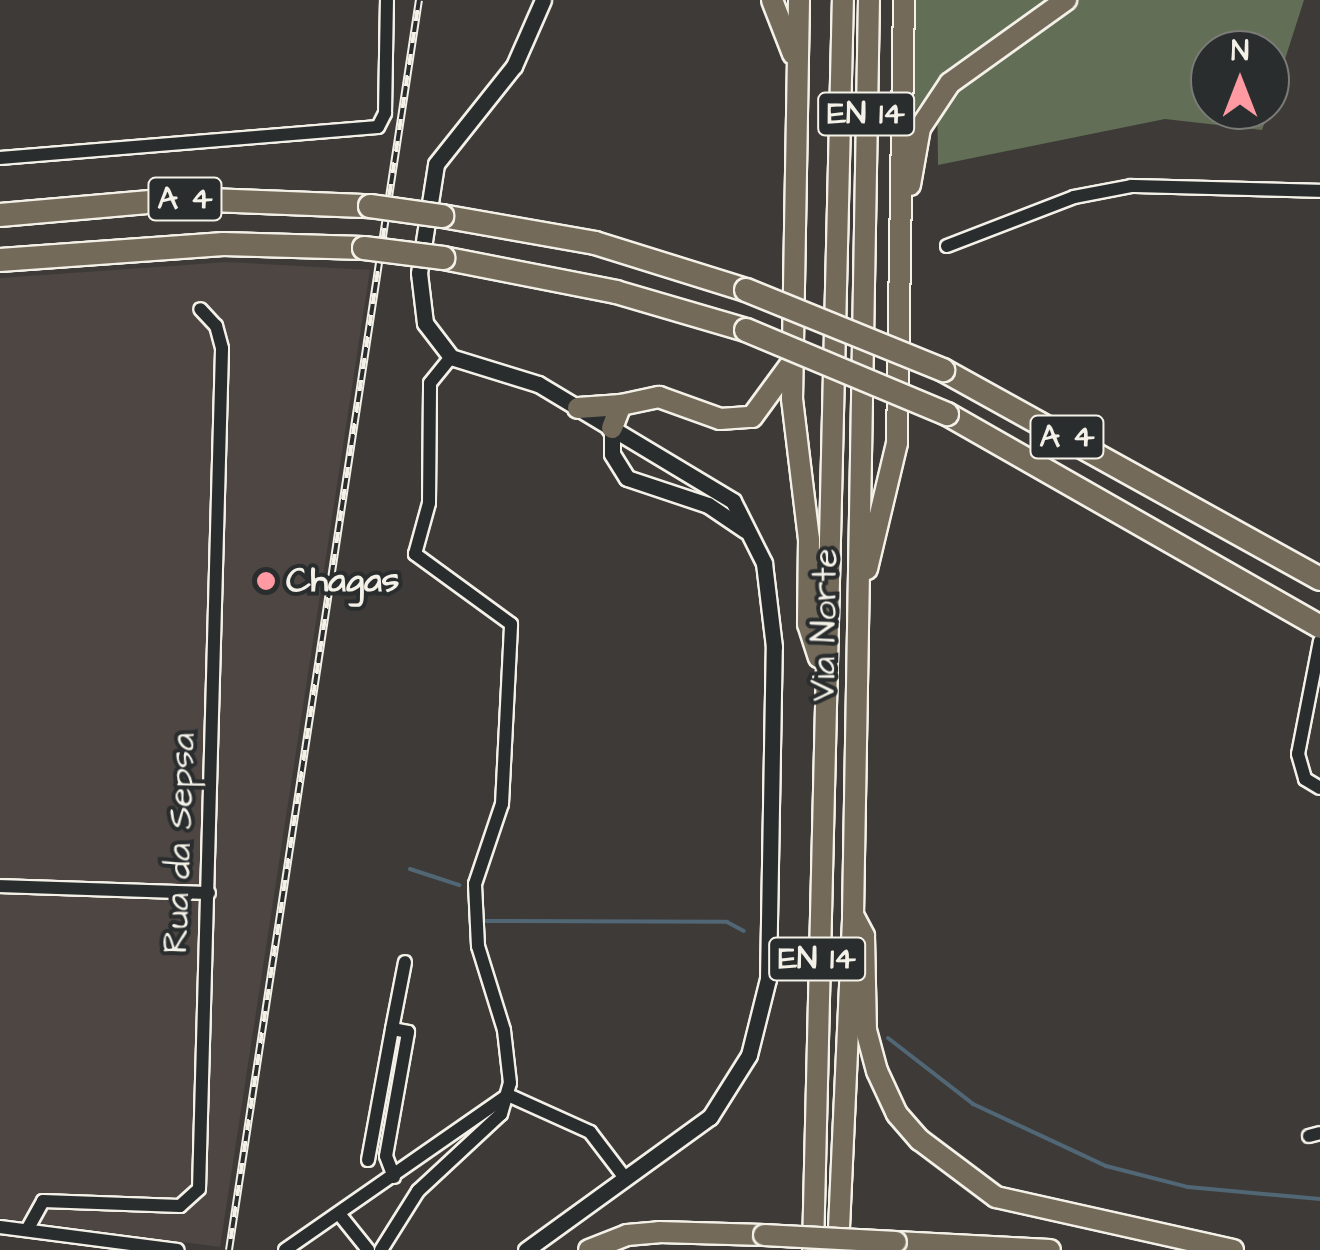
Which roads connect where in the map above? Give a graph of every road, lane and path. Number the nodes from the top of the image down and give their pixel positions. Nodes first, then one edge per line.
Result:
1 (388, 0) edge
2 (542, 0) edge
3 (772, 0) edge
4 (798, 0) edge
5 (843, 0) edge
6 (869, 0) edge
7 (904, 0) edge
8 (1066, 0) edge
9 (797, 63) junction
10 (0, 158) edge
11 (1320, 191) edge
12 (0, 215) edge
13 (904, 227) junction
14 (947, 246) dead end
15 (0, 260) edge
16 (200, 310) dead end
17 (451, 357) junction
18 (793, 358) junction
19 (621, 405) junction
20 (578, 408) junction
21 (612, 428) junction
22 (612, 454) junction
23 (756, 544) junction
24 (1320, 579) edge
25 (858, 607) junction
26 (1320, 627) edge
27 (1320, 641) edge
28 (823, 668) junction
29 (1320, 788) edge
30 (0, 886) edge
31 (208, 893) junction
32 (852, 915) junction
33 (404, 962) dead end
34 (392, 1029) junction
35 (508, 1094) junction
36 (378, 1106) junction
37 (394, 1109) junction
38 (368, 1160) dead end
39 (394, 1177) junction
40 (625, 1178) junction
41 (340, 1214) junction
42 (0, 1227) edge
43 (27, 1230) junction
44 (178, 1250) edge
45 (285, 1250) edge
46 (368, 1250) edge
47 (381, 1250) edge
48 (526, 1250) edge
49 (589, 1250) edge
50 (813, 1250) edge
51 (838, 1250) edge
52 (1050, 1250) edge
53 (1233, 1250) edge

1 - 10 street
2 - 17 street
3 - 9 highway
4 - 9 highway
5 - 28 highway, Via Norte / EN 14
6 - 25 highway, Via Norte / EN 14
7 - 13 highway
8 - 13 highway
9 - 18 highway
11 - 14 street
12 - 24 highway, A 4, bridge
13 - 25 highway
15 - 26 highway, A 4, bridge
16 - 31 street, Rua da Sepsa
17 - 20 street
17 - 35 street
18 - 19 highway
18 - 28 highway
19 - 20 highway
19 - 21 highway
20 - 21 street
20 - 22 street
21 - 22 street
21 - 23 street
22 - 23 street
23 - 40 street
25 - 32 highway, Via Norte / EN 14
27 - 29 street
28 - 50 highway, Via Norte / EN 14
30 - 31 street
31 - 43 street, Rua da Sepsa
32 - 51 highway, Via Norte / EN 14
32 - 53 highway
33 - 34 street
34 - 36 street
34 - 37 street
35 - 39 street
35 - 40 street
35 - 47 street
36 - 37 street
36 - 38 street
37 - 39 street
39 - 41 street
40 - 48 street
41 - 45 street
41 - 46 street
42 - 43 street
43 - 44 street
49 - 52 highway, bridge

